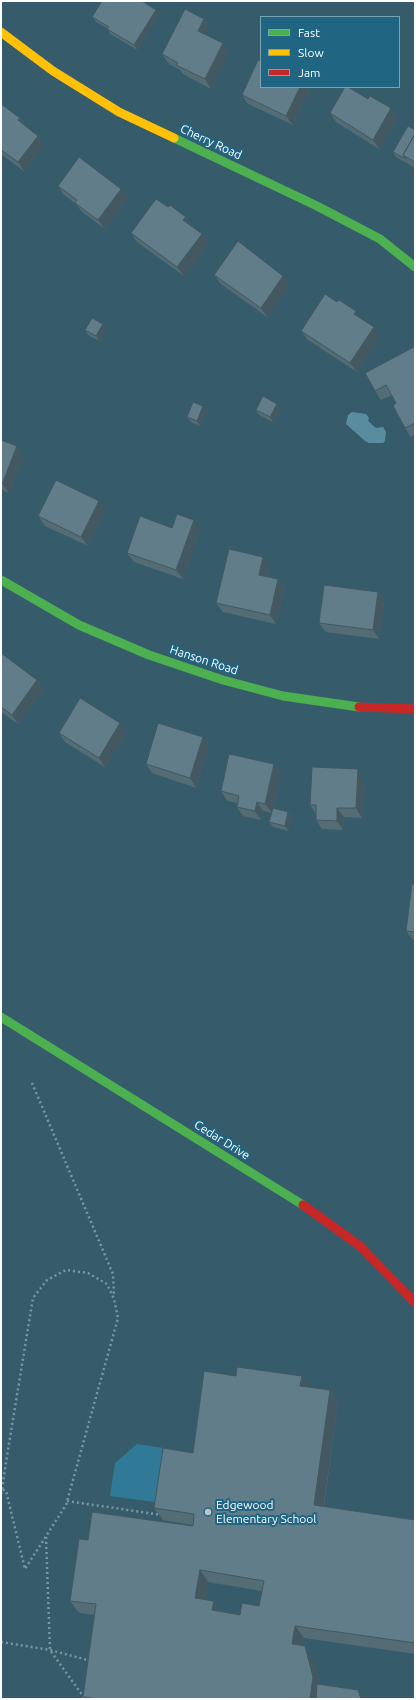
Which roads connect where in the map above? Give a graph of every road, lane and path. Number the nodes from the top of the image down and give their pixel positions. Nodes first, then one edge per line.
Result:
1 (1, 32) edge
2 (415, 267) edge
3 (1, 580) edge
4 (415, 709) edge
5 (1, 1017) edge
6 (32, 1083) dead end
7 (114, 1299) junction
8 (415, 1303) edge
9 (2, 1490) edge
10 (1, 1494) edge
11 (67, 1500) junction
12 (163, 1515) edge
13 (46, 1536) junction
14 (1, 1642) edge
15 (50, 1650) junction
16 (98, 1662) edge
17 (85, 1699) edge

1 - 2 street, Cherry Road
3 - 4 street, Hanson Road
5 - 8 street, Cedar Drive
6 - 7 path
7 - 9 path
7 - 11 path
9 - 10 path
9 - 13 path
11 - 12 path
11 - 13 path
13 - 15 path
14 - 15 path
15 - 16 path
15 - 17 path

